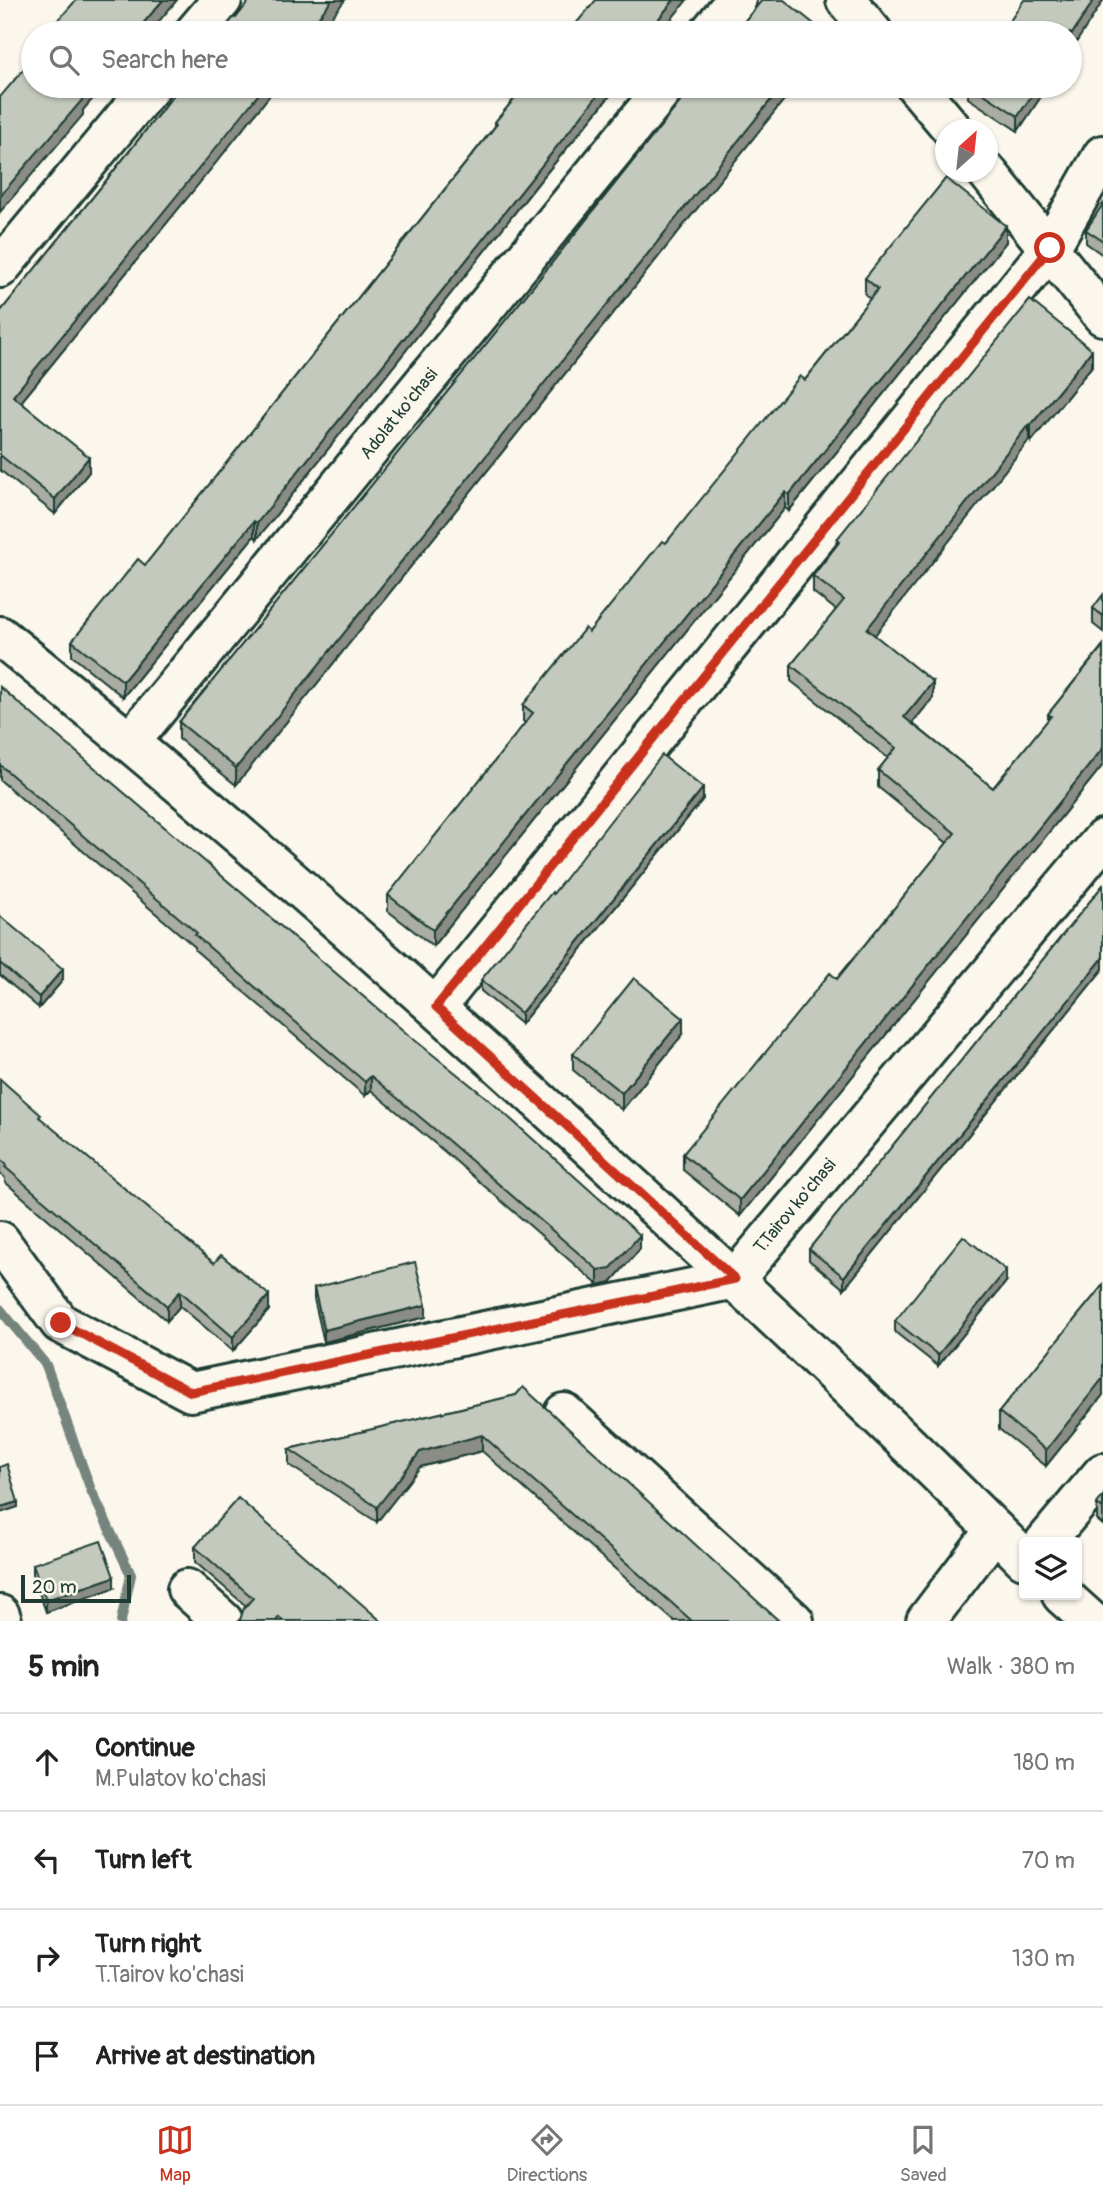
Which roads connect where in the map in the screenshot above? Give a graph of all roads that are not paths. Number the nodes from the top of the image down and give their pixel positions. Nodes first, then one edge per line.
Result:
1 (222, 0) edge
2 (736, 0) edge
3 (846, 0) edge
4 (204, 21) edge
5 (719, 21) edge
6 (863, 21) edge
7 (141, 98) edge
8 (656, 98) edge
9 (926, 98) edge
10 (944, 119) edge
11 (1103, 155) edge
12 (995, 182) edge
13 (1050, 248) junction
14 (0, 268) edge
15 (1103, 316) edge
16 (0, 636) edge
17 (131, 741) junction
18 (1103, 839) edge
19 (436, 1007) junction
20 (0, 1241) edge
21 (735, 1279) junction
22 (564, 1413) dead end
23 (1103, 1473) edge
24 (995, 1530) junction
25 (1049, 1537) edge
26 (1019, 1554) edge
27 (187, 1589) dead end
28 (1068, 1600) edge
29 (0, 1615) edge
30 (2, 1621) edge
31 (223, 1621) edge
32 (794, 1621) edge
33 (926, 1621) edge
34 (1091, 1621) edge

1 - 4 street
2 - 5 street
3 - 6 street
7 - 14 street
8 - 17 street, Adolat ko'chasi
9 - 10 street
11 - 13 street
12 - 13 street
13 - 15 street
13 - 19 street
16 - 17 street
17 - 19 street
18 - 21 street, T.Tairov ko'chasi
19 - 21 street
20 - 21 street
21 - 24 street
22 - 32 street
23 - 25 street
24 - 26 street
24 - 33 street
27 - 31 street
28 - 34 street
29 - 30 street

